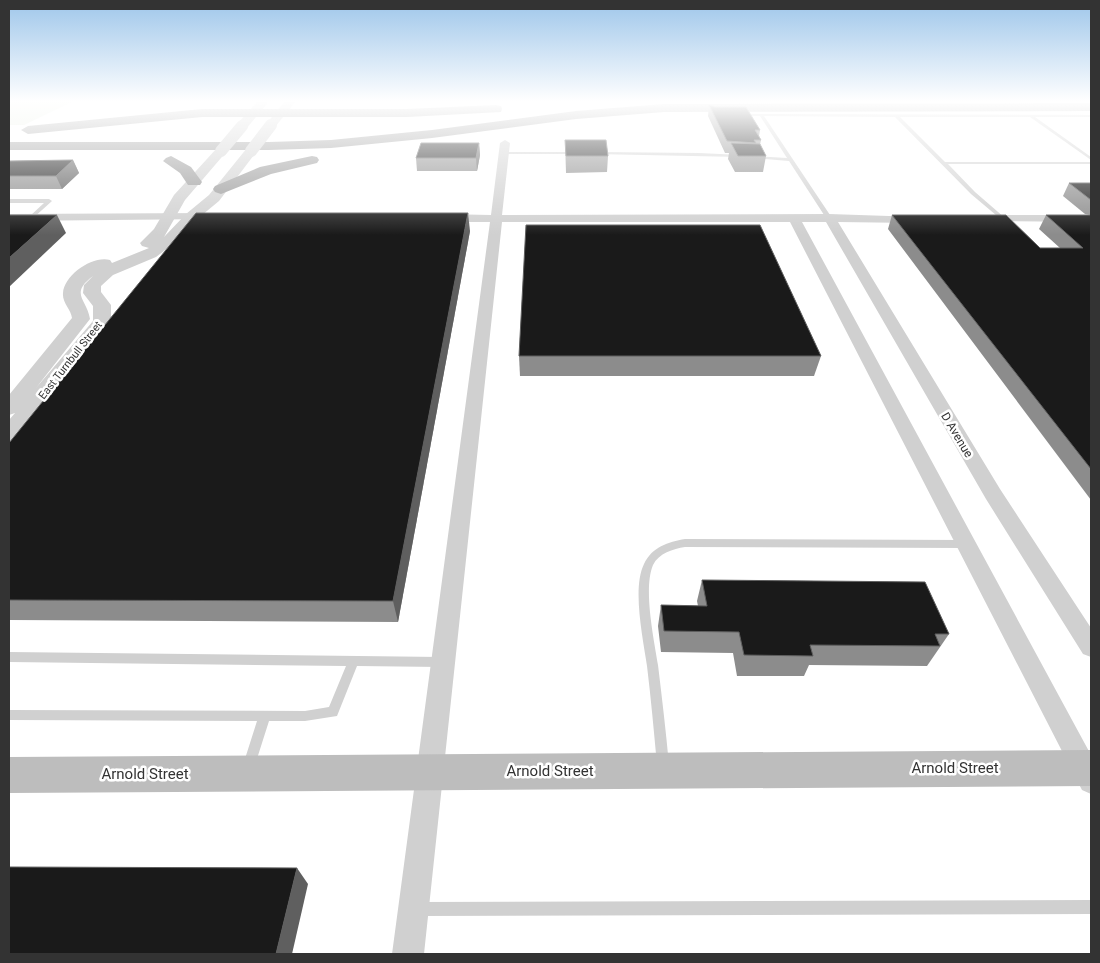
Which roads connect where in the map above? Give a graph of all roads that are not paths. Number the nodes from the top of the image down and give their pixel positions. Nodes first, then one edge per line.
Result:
1 (225, 145) edge
2 (255, 145) edge
3 (302, 145) edge
4 (416, 145) edge
5 (781, 145) edge
6 (926, 145) edge
7 (1071, 145) edge
8 (9, 146) edge
9 (504, 148) joint
10 (582, 154) edge
11 (592, 154) edge
12 (9, 156) edge
13 (246, 157) junction
14 (1091, 159) edge
15 (312, 160) junction
16 (791, 160) junction
17 (171, 161) junction
18 (210, 163) junction
19 (945, 163) junction
20 (1091, 163) edge
21 (194, 182) junction
22 (222, 189) junction
23 (9, 201) edge
24 (32, 217) junction
25 (168, 217) junction
26 (496, 217) junction
27 (9, 218) edge
28 (191, 218) junction
29 (220, 218) edge
30 (429, 218) edge
31 (794, 218) junction
32 (829, 218) junction
33 (926, 218) edge
34 (974, 219) edge
35 (1003, 219) junction
36 (1091, 219) edge
37 (9, 408) edge
38 (9, 434) edge
39 (966, 544) junction
40 (1091, 647) edge
41 (9, 657) edge
42 (353, 661) junction
43 (444, 662) junction
44 (9, 714) edge
45 (265, 715) junction
46 (9, 764) edge
47 (664, 770) junction
48 (431, 771) junction
49 (1089, 772) edge
50 (247, 773) junction
51 (82, 774) junction
52 (9, 775) edge
53 (1091, 907) edge
54 (414, 909) junction
55 (408, 954) edge

1 - 18 street, East Turnbull Street, bridge
2 - 13 street, East Turnbull Street, bridge
3 - 8 highway
4 - 15 highway
5 - 16 lane
6 - 19 lane
7 - 14 lane
9 - 10 lane
9 - 26 street
11 - 16 lane
12 - 17 highway
13 - 15 highway
13 - 18 highway
13 - 22 street, East Turnbull Street
15 - 22 highway
16 - 32 lane
17 - 18 highway
17 - 21 highway
18 - 21 street, East Turnbull Street
19 - 20 lane
19 - 35 lane
21 - 25 street, East Turnbull Street
22 - 28 street, East Turnbull Street
23 - 24 lane
24 - 25 street
24 - 27 street
25 - 28 street
25 - 37 street, East Turnbull Street
26 - 30 street
26 - 31 street
26 - 43 street
28 - 29 street
28 - 38 street, East Turnbull Street
31 - 32 street
31 - 39 street
32 - 33 street
32 - 40 street, D Avenue
34 - 35 street
35 - 36 street
39 - 47 lane
39 - 49 street
41 - 42 lane
42 - 43 lane
42 - 45 lane
43 - 48 street
44 - 45 lane
45 - 50 lane
46 - 51 street
47 - 48 main road, Arnold Street
47 - 49 main road, Arnold Street
48 - 50 main road, Arnold Street
48 - 54 street
50 - 51 main road, Arnold Street
51 - 52 main road, Arnold Street
53 - 54 lane
54 - 55 street

